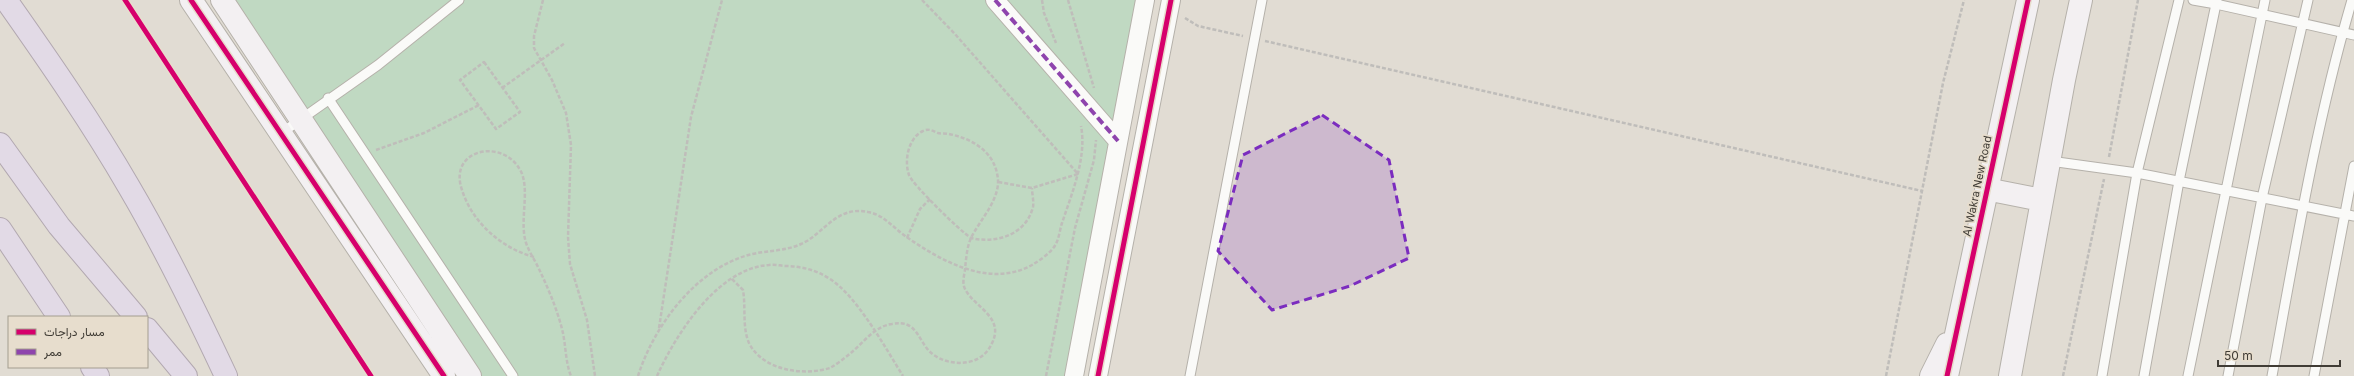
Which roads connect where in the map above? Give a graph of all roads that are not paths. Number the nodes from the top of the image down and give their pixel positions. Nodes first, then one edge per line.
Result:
1 (6, 0) edge
2 (191, 0) edge
3 (222, 0) edge
4 (460, 0) edge
5 (995, 0) edge
6 (1145, 0) edge
7 (1262, 0) edge
8 (2028, 0) edge
9 (2081, 0) edge
10 (2179, 0) edge
11 (2194, 0) edge
12 (2265, 0) edge
13 (2308, 0) edge
14 (2352, 0) edge
15 (2216, 2) edge
16 (1170, 4) edge
17 (2261, 14) junction
18 (2302, 23) junction
19 (2343, 32) junction
20 (2354, 35) edge
21 (328, 98) junction
22 (300, 118) junction
23 (280, 134) junction
24 (1118, 141) junction
25 (0, 144) edge
26 (2050, 161) junction
27 (2354, 166) edge
28 (2137, 173) junction
29 (2179, 182) junction
30 (1986, 189) junction
31 (2225, 190) junction
32 (2262, 198) junction
33 (2042, 200) junction
34 (2303, 206) junction
35 (2343, 214) junction
36 (2354, 216) edge
37 (2038, 226) junction
38 (0, 229) edge
39 (1964, 295) junction
40 (58, 316) edge
41 (135, 316) edge
42 (1958, 326) junction
43 (148, 330) edge
44 (186, 376) edge
45 (226, 376) edge
46 (444, 376) edge
47 (470, 376) edge
48 (513, 376) edge
49 (1074, 376) edge
50 (1098, 376) edge
51 (1190, 376) edge
52 (1931, 376) edge
53 (1947, 376) edge
54 (1963, 376) edge
55 (2010, 376) edge
56 (2022, 376) edge
57 (2102, 376) edge
58 (2144, 376) edge
59 (2188, 376) edge
60 (2228, 376) edge
61 (2272, 376) edge
62 (2314, 376) edge

1 - 45 highway
2 - 23 street
3 - 22 street
4 - 21 lane
5 - 24 street
6 - 24 street
7 - 51 lane
8 - 30 street, Al Wakra New Road
9 - 26 street
10 - 28 lane
11 - 15 lane
12 - 17 lane
13 - 18 lane
14 - 19 lane
15 - 17 lane
15 - 29 lane
16 - 50 street
17 - 18 lane
17 - 31 lane
18 - 19 lane
18 - 32 lane
19 - 20 lane
19 - 34 lane
21 - 22 lane
21 - 48 lane
22 - 23 lane
22 - 47 street
23 - 46 street
24 - 49 street
25 - 41 highway
26 - 28 lane
26 - 33 street
27 - 35 lane
28 - 29 lane
28 - 57 lane
29 - 31 lane
29 - 58 lane
30 - 33 street
30 - 39 street, Al Wakra New Road
31 - 32 lane
31 - 59 lane
32 - 34 lane
32 - 60 lane
33 - 37 street
34 - 35 lane
34 - 61 lane
35 - 36 lane
35 - 62 lane
37 - 55 street
37 - 56 street
38 - 40 highway
39 - 42 street, Al Wakra New Road
39 - 54 street
42 - 52 street
42 - 53 street, Al Wakra New Road
43 - 44 highway

